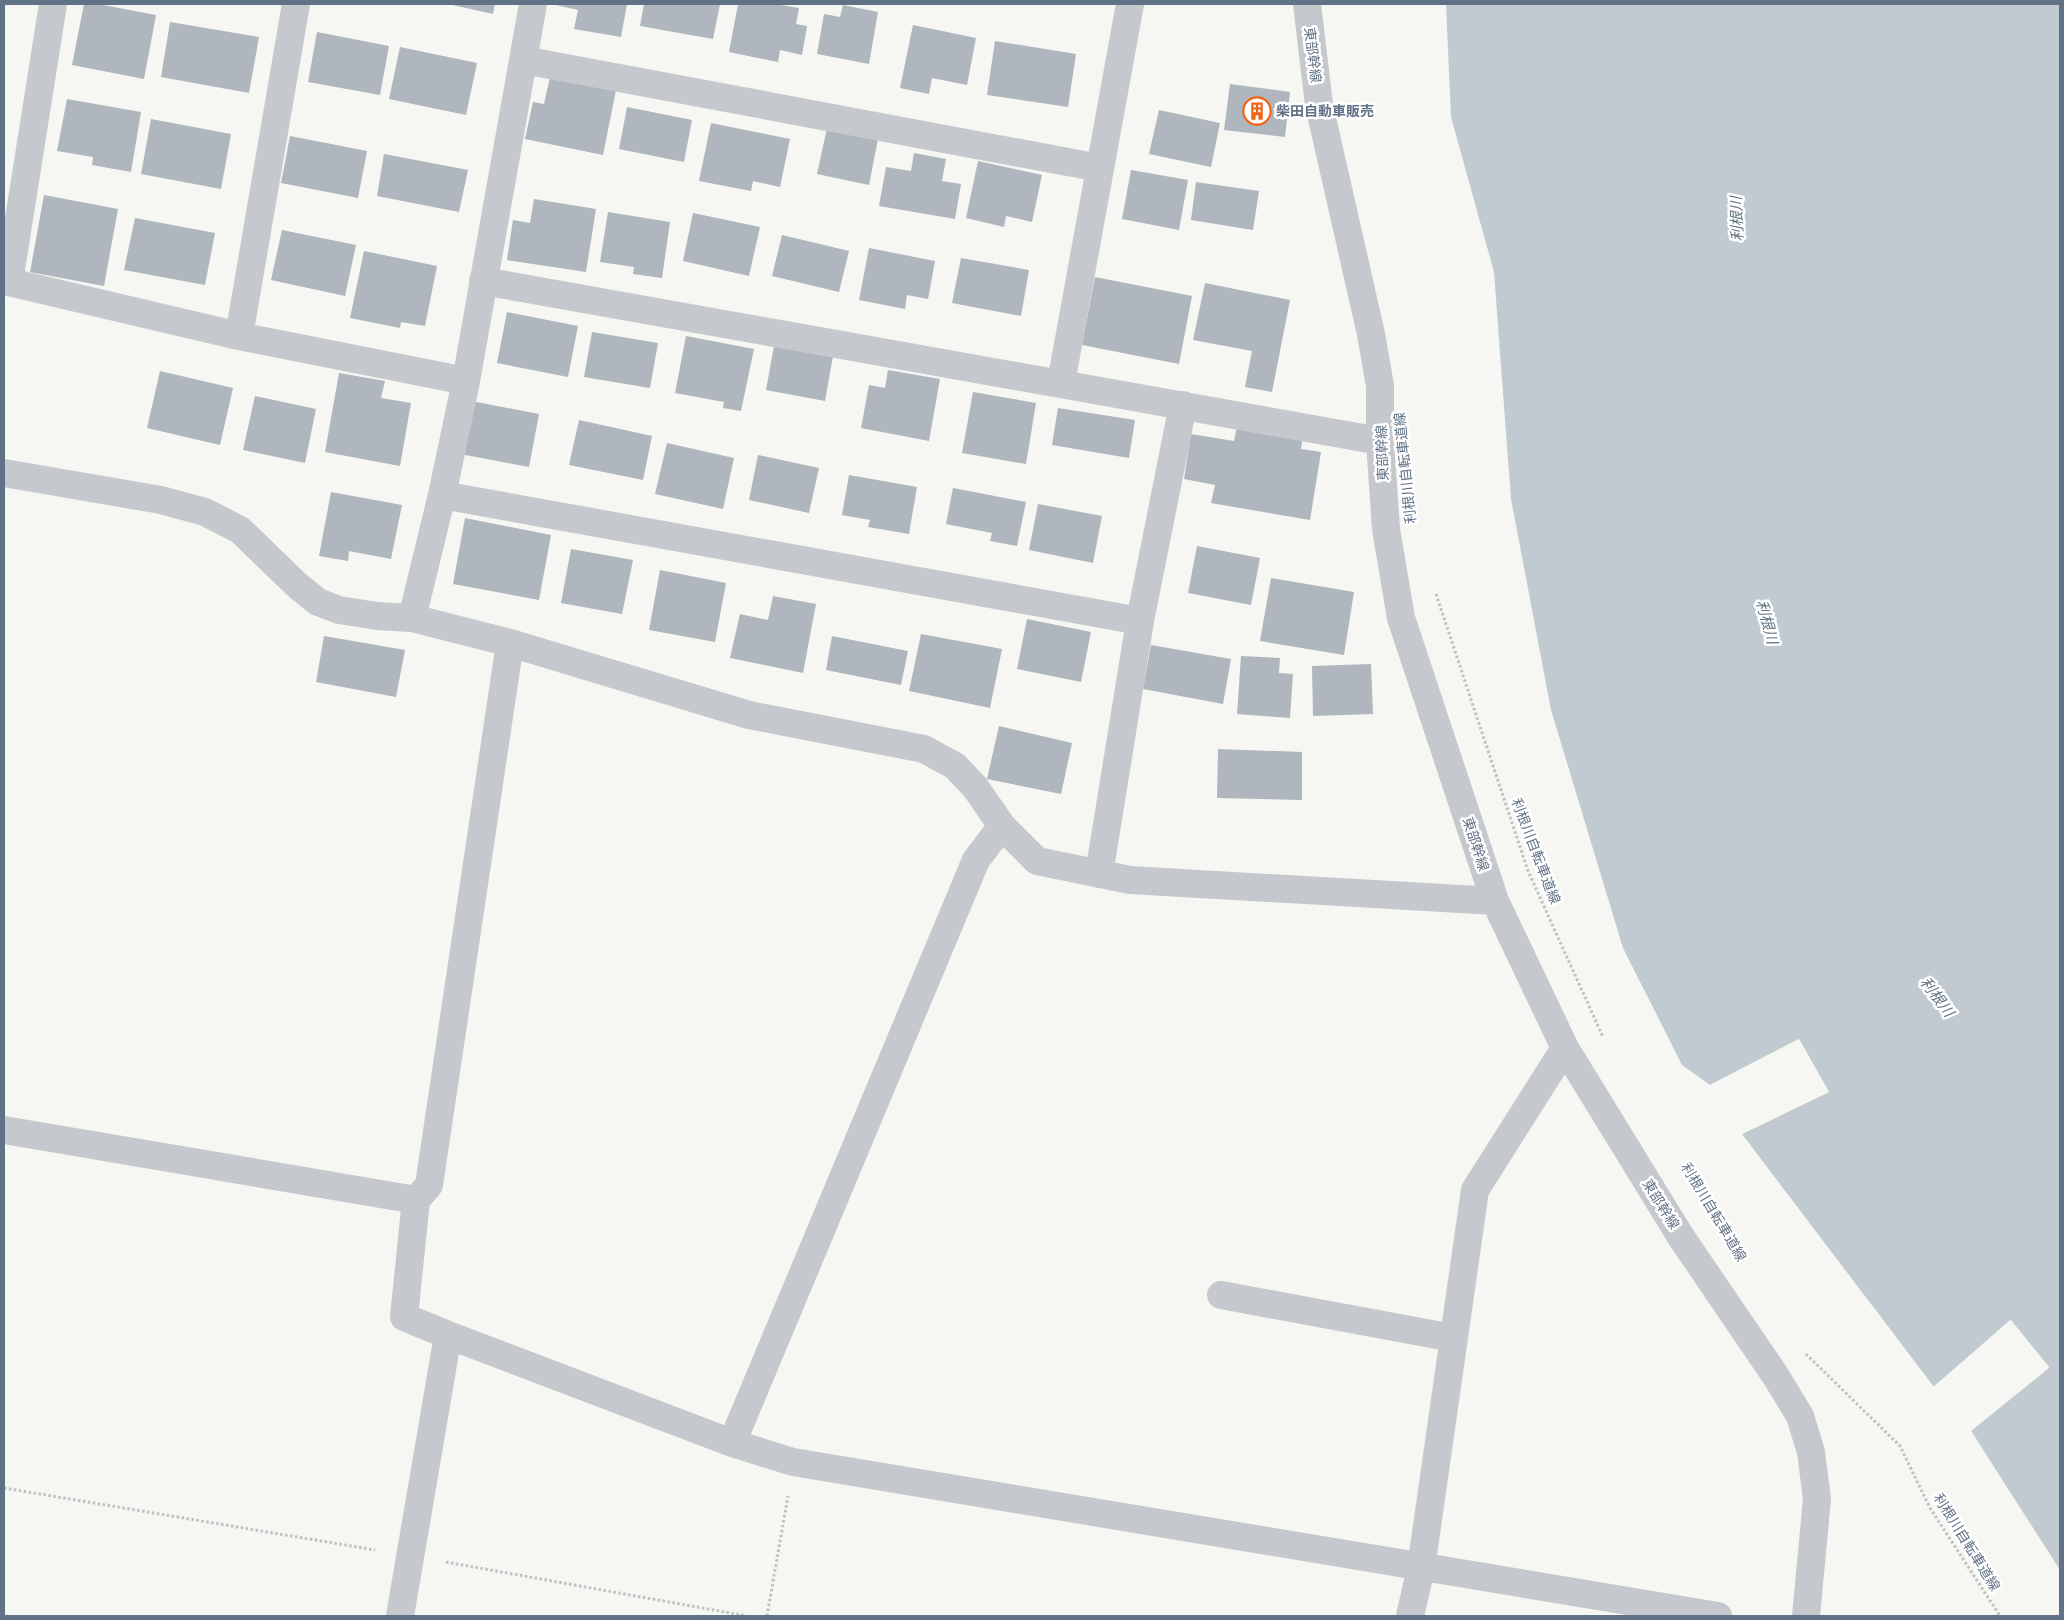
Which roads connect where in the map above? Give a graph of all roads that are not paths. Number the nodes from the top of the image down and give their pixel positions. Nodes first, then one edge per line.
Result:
1 (53, 4) edge
2 (296, 4) edge
3 (533, 4) edge
4 (1130, 4) edge
5 (1307, 4) edge
6 (523, 60) junction
7 (1100, 168) junction
8 (483, 281) junction
9 (239, 336) junction
10 (466, 381) junction
11 (1061, 383) junction
12 (1183, 405) junction
13 (1380, 441) junction
14 (4, 474) edge
15 (442, 495) junction
16 (412, 618) junction
17 (1140, 620) junction
18 (510, 643) junction
19 (1002, 826) junction
20 (1099, 874) junction
21 (1495, 901) junction
22 (1565, 1048) junction
23 (4, 1130) edge
24 (416, 1200) junction
25 (1221, 1295) dead end
26 (448, 1335) junction
27 (1453, 1338) junction
28 (732, 1443) junction
29 (1421, 1568) junction
30 (400, 1616) edge
31 (1410, 1616) edge
32 (1718, 1616) edge
33 (1806, 1616) edge

1 - 9 street
2 - 9 street
3 - 6 street
4 - 7 street
5 - 13 street, 東部幹線
6 - 7 street
6 - 8 street
7 - 11 street
8 - 10 street
8 - 11 street
9 - 10 street
10 - 15 street
11 - 12 street
12 - 13 street
12 - 17 street
13 - 21 street, 東部幹線
14 - 16 street
15 - 16 street
15 - 17 street
16 - 18 street
17 - 20 street
18 - 19 street
18 - 24 street
19 - 20 street
19 - 28 street
20 - 21 street
21 - 22 street, 東部幹線
22 - 27 street
22 - 33 street, 東部幹線
23 - 24 street
24 - 26 street
25 - 27 street
26 - 28 street
26 - 30 street
27 - 29 street
28 - 29 street
29 - 31 street
29 - 32 street

